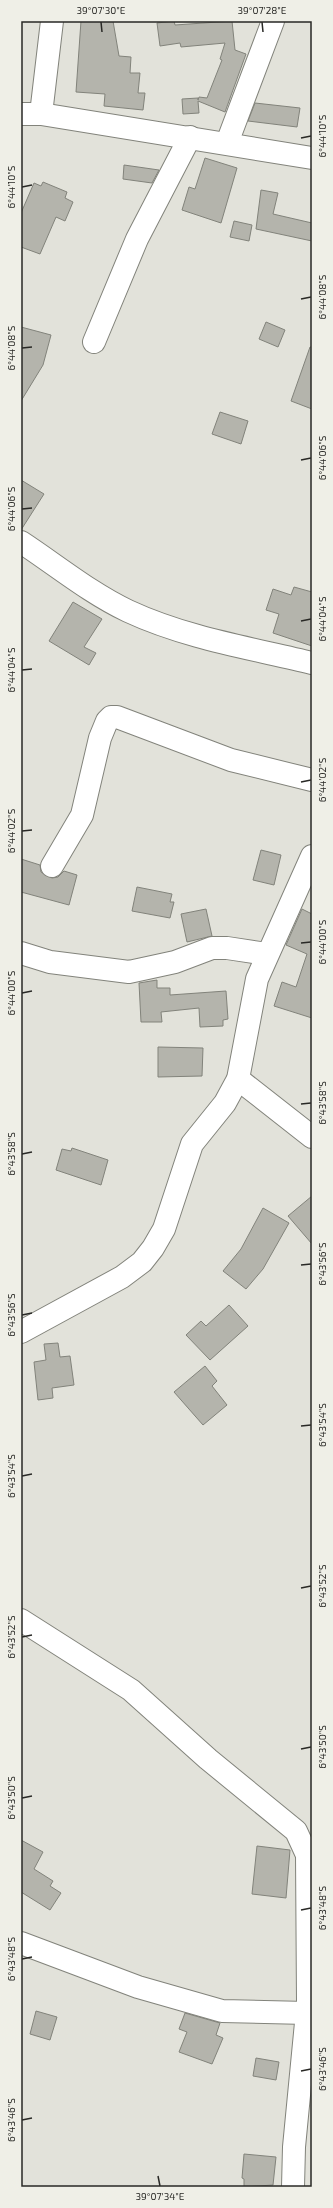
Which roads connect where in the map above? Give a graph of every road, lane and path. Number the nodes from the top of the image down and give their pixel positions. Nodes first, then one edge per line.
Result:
1 (52, 21) edge
2 (273, 21) edge
3 (31, 114) edge
4 (190, 137) junction
5 (227, 143) junction
6 (312, 158) edge
7 (94, 342) dead end
8 (21, 542) edge
9 (312, 663) edge
10 (312, 780) edge
11 (312, 856) edge
12 (52, 866) dead end
13 (21, 953) edge
14 (267, 954) junction
15 (238, 1079) junction
16 (312, 1137) edge
17 (21, 1332) edge
18 (21, 1620) edge
19 (21, 1943) edge
20 (309, 2005) edge
21 (293, 2187) edge

1 - 3 street
2 - 5 street
3 - 4 street
4 - 5 street
4 - 7 street
5 - 6 street
8 - 9 street
10 - 12 street
11 - 14 street
13 - 14 street
14 - 15 street
15 - 16 street
15 - 17 street
18 - 20 street
19 - 20 street
20 - 21 street

